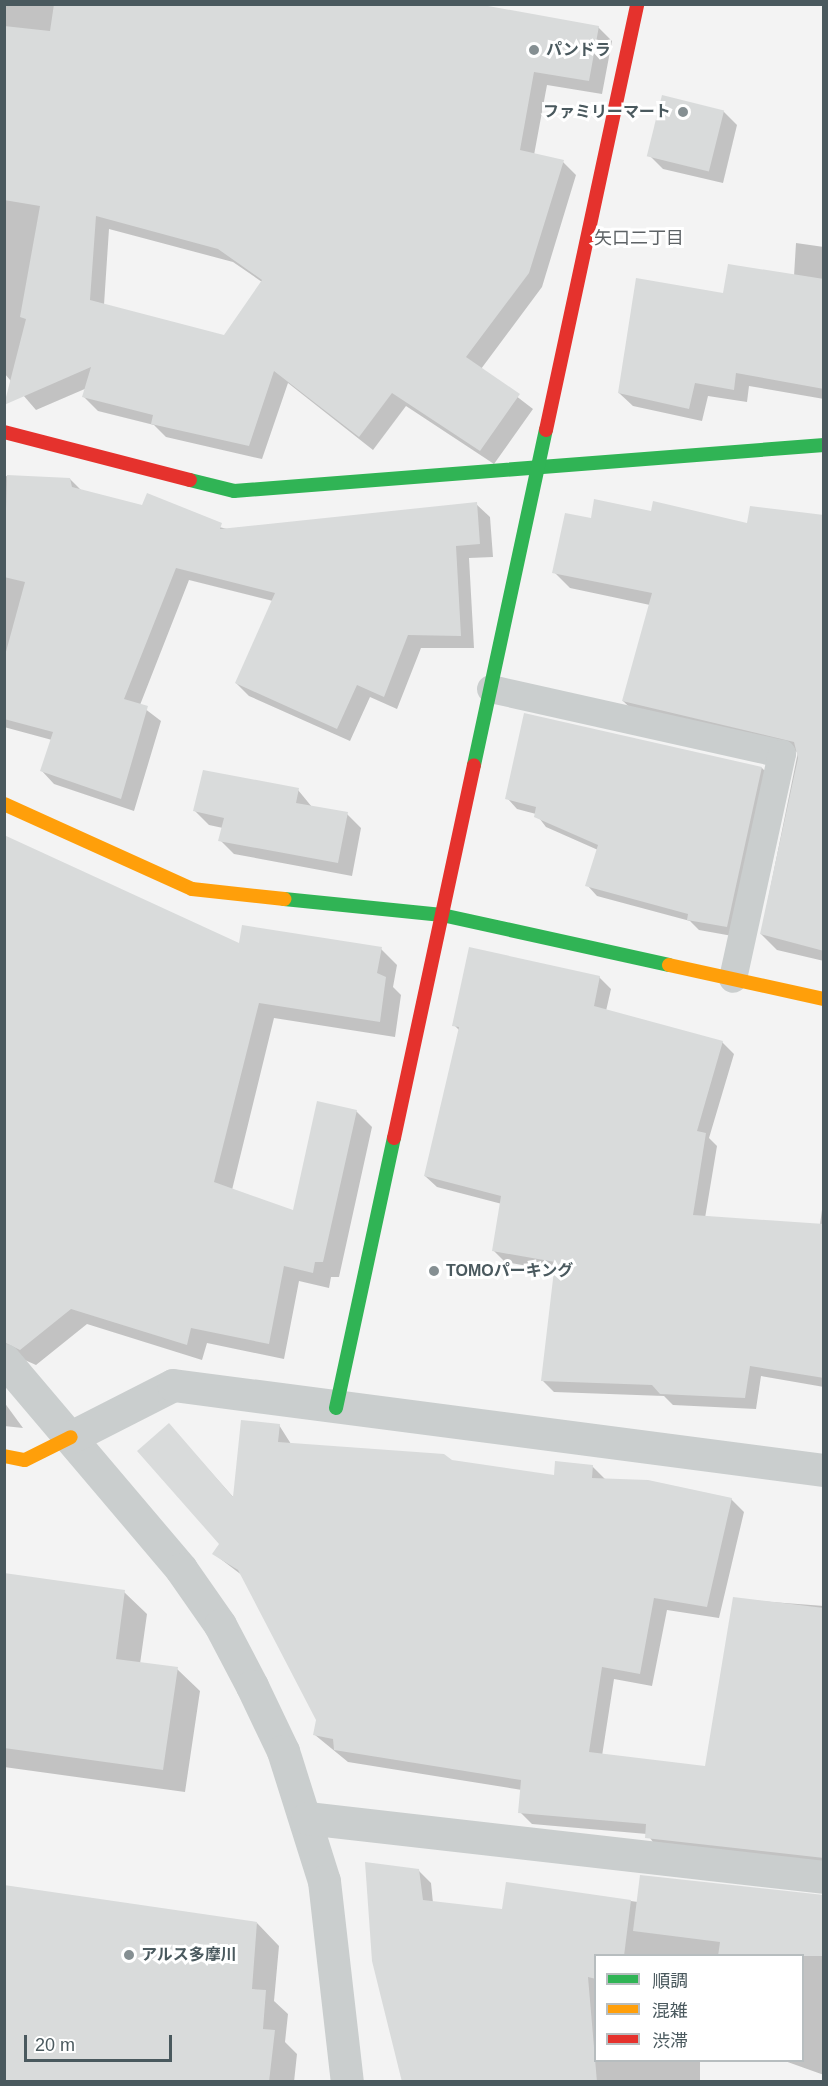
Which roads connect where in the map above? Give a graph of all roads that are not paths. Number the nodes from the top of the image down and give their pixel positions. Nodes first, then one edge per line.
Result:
1 (637, 4) edge
2 (4, 432) edge
3 (824, 445) edge
4 (538, 469) junction
5 (491, 689) junction
6 (4, 804) edge
7 (442, 915) junction
8 (733, 979) junction
9 (824, 999) edge
10 (4, 1360) edge
11 (336, 1408) junction
12 (71, 1437) junction
13 (4, 1456) edge
14 (824, 1470) edge
15 (307, 1818) junction
16 (824, 1877) edge
17 (347, 2082) edge

1 - 4 street
2 - 4 street
3 - 4 street
4 - 5 street
5 - 7 street
5 - 8 lane
6 - 7 street
7 - 8 street
7 - 11 street
8 - 9 street
10 - 12 street
11 - 12 street
11 - 14 street
12 - 13 street
12 - 15 street
15 - 16 street
15 - 17 street

